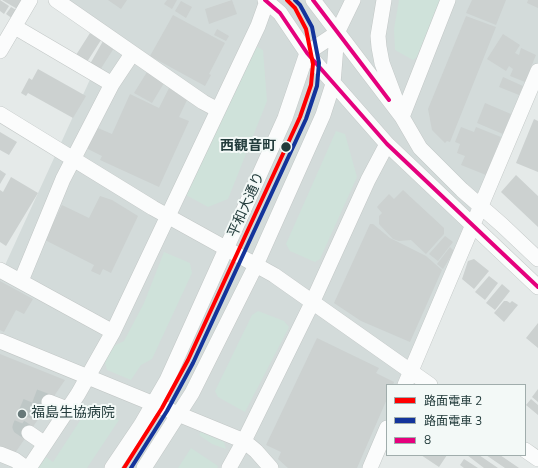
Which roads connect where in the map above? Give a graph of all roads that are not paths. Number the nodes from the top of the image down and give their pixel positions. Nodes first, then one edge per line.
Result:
1 (30, 0) edge
2 (56, 0) edge
3 (313, 0) edge
4 (353, 0) edge
5 (384, 0) edge
6 (448, 0) edge
7 (266, 1) edge
8 (15, 27) junction
9 (337, 33) junction
10 (0, 51) edge
11 (132, 54) junction
12 (307, 54) junction
13 (538, 71) edge
14 (112, 84) junction
15 (333, 84) junction
16 (532, 102) edge
17 (218, 110) junction
18 (0, 114) edge
19 (402, 117) junction
20 (388, 144) junction
21 (74, 158) junction
22 (480, 208) junction
23 (168, 215) junction
24 (473, 224) junction
25 (226, 250) junction
26 (538, 259) edge
27 (256, 264) junction
28 (0, 270) edge
29 (21, 281) junction
30 (538, 287) edge
31 (312, 303) junction
32 (113, 332) junction
33 (0, 341) edge
34 (87, 376) junction
35 (408, 378) edge
36 (427, 384) edge
37 (50, 402) tunnel mouth
38 (153, 404) junction
39 (67, 409) junction
40 (179, 414) junction
41 (386, 430) edge
42 (29, 433) tunnel mouth
43 (244, 441) junction
44 (45, 444) junction
45 (526, 451) edge
46 (0, 454) edge
47 (538, 459) edge
48 (538, 464) edge
49 (26, 468) edge
50 (29, 468) edge
51 (112, 468) edge
52 (144, 468) edge
53 (229, 468) edge
54 (271, 468) edge
55 (370, 468) edge
56 (535, 468) edge

1 - 8 street
2 - 11 street
3 - 9 street
4 - 9 street
5 - 19 street
6 - 19 street
7 - 12 street
7 - 17 street
8 - 10 street
8 - 14 street
9 - 12 street
9 - 15 street
9 - 19 street
11 - 14 street
11 - 17 street
12 - 15 street
12 - 25 street, 平和大通り
13 - 16 street
14 - 21 street
15 - 20 street
15 - 27 street
16 - 22 street
17 - 23 street
18 - 21 street
19 - 22 street
20 - 24 street
20 - 31 street
21 - 23 street
21 - 29 street
22 - 24 street
22 - 26 street
23 - 25 street
23 - 32 street
24 - 30 street
24 - 35 street
25 - 27 street
25 - 38 street, 平和大通り
27 - 31 street
27 - 40 street
28 - 29 street
29 - 32 street
31 - 35 street
31 - 43 street
32 - 34 street
33 - 34 street
34 - 38 street
34 - 39 street
35 - 36 street
37 - 39 street
38 - 40 street
38 - 51 street, 平和大通り
39 - 44 street
40 - 43 street
40 - 52 street
41 - 55 street
42 - 44 street
43 - 53 street
43 - 54 street
44 - 50 street
45 - 47 street
46 - 49 street
48 - 56 street

